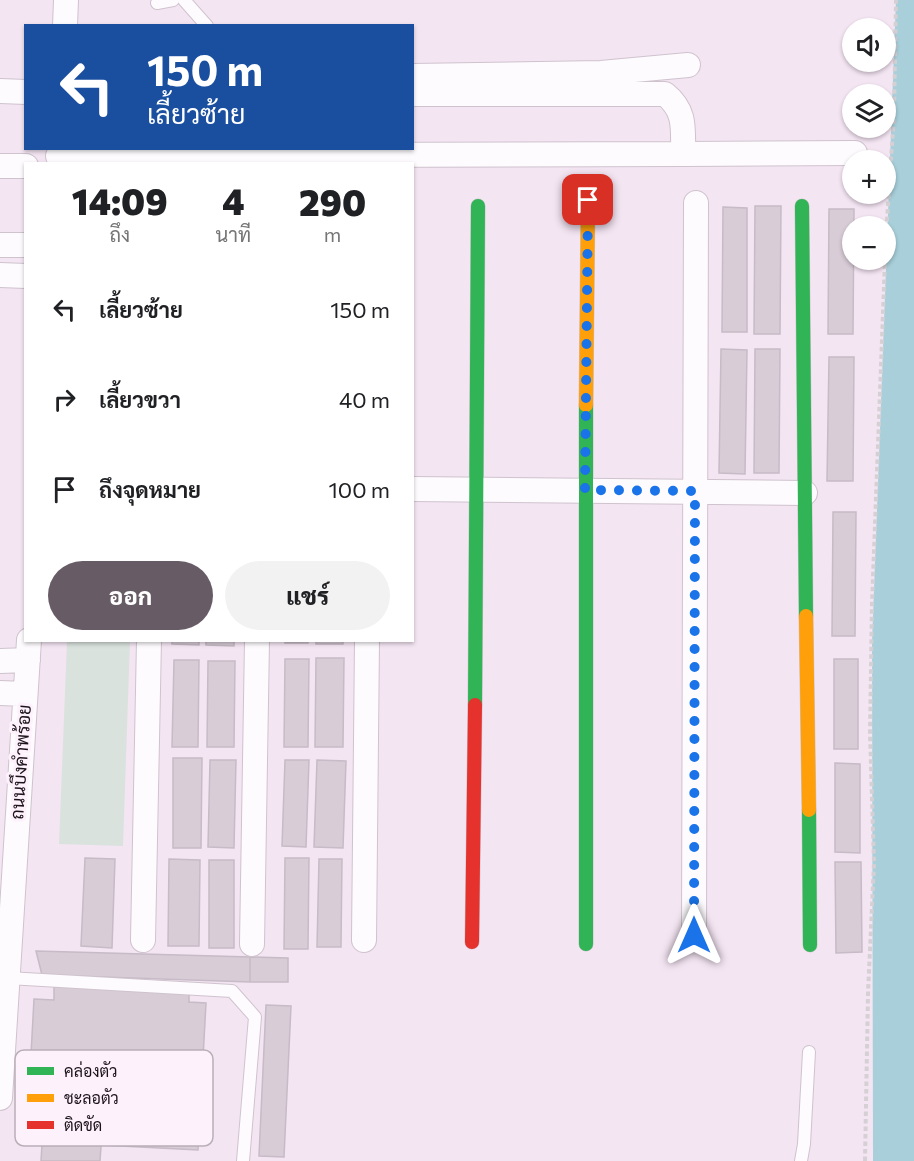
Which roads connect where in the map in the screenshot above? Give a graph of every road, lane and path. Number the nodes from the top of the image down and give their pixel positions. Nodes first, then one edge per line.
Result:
1 (66, 0) edge
2 (173, 0) edge
3 (184, 0) edge
4 (896, 0) edge
5 (158, 3) dead end
6 (65, 24) edge
7 (205, 24) edge
8 (688, 65) dead end
9 (414, 76) edge
10 (0, 91) edge
11 (24, 92) edge
12 (414, 94) edge
13 (842, 153) edge
14 (683, 154) junction
15 (58, 156) edge
16 (0, 166) edge
17 (24, 166) edge
18 (588, 200) dead end
19 (696, 203) dead end
20 (478, 206) dead end
21 (802, 206) dead end
22 (887, 216) edge
23 (0, 245) edge
24 (24, 245) edge
25 (885, 270) edge
26 (0, 275) edge
27 (24, 276) edge
28 (414, 489) edge
29 (478, 490) junction
30 (585, 490) junction
31 (695, 491) junction
32 (805, 493) junction
33 (149, 642) edge
34 (257, 642) edge
35 (367, 642) edge
36 (29, 650) edge
37 (0, 661) edge
38 (0, 693) edge
39 (26, 694) junction
40 (694, 935) dead end
41 (143, 940) dead end
42 (364, 940) dead end
43 (472, 942) dead end
44 (252, 944) dead end
45 (586, 944) dead end
46 (810, 945) dead end
47 (8, 978) junction
48 (809, 1052) dead end
49 (0, 1098) edge
50 (243, 1161) edge
51 (801, 1161) edge
52 (865, 1161) edge

1 - 6 street
2 - 5 lane
3 - 7 lane
4 - 22 path
8 - 9 street
10 - 11 street
12 - 14 street
13 - 14 street
14 - 15 street
16 - 17 street
18 - 30 street
19 - 31 street
20 - 29 street
21 - 32 street
23 - 24 street
25 - 52 path
26 - 27 street
28 - 29 street
29 - 30 street
29 - 43 street
30 - 31 street
30 - 45 street
31 - 32 street
31 - 40 street
32 - 46 street
33 - 41 street
34 - 44 street
35 - 42 street
36 - 37 street
36 - 39 street, ถนนบึงคำพร้อย
38 - 39 street
39 - 47 street, ถนนบึงคำพร้อย
47 - 49 street, ถนนบึงคำพร้อย
47 - 50 lane
48 - 51 lane

